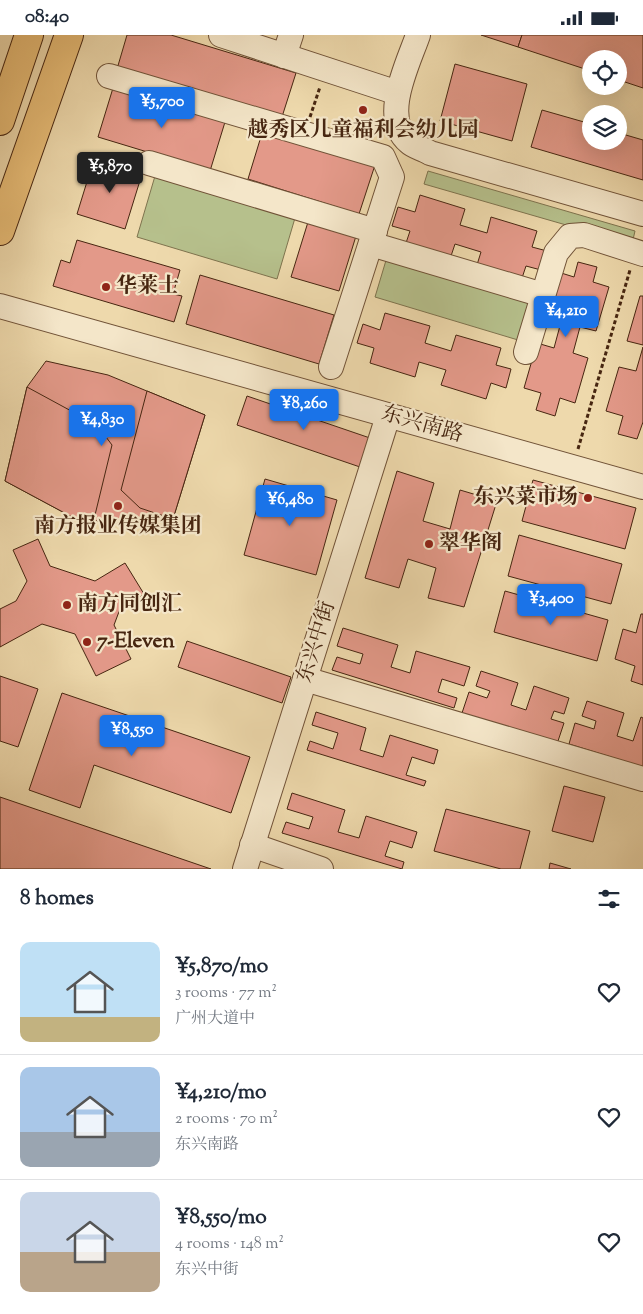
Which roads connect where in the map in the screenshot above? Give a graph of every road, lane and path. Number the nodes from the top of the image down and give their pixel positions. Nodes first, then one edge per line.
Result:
1 (30, 35) edge
2 (69, 35) edge
3 (221, 35) edge
4 (418, 35) edge
5 (287, 45) edge
6 (325, 69) junction
7 (109, 76) dead end
8 (398, 93) junction
9 (0, 121) edge
10 (305, 134) junction
11 (149, 163) dead end
12 (643, 214) edge
13 (0, 231) edge
14 (373, 237) junction
15 (639, 253) edge
16 (543, 295) junction
17 (0, 306) edge
18 (526, 352) dead end
19 (331, 367) dead end
20 (388, 415) junction
21 (582, 439) dead end
22 (643, 487) edge
23 (305, 679) junction
24 (643, 779) edge
25 (252, 845) junction
26 (245, 869) edge
27 (321, 869) edge

1 - 9 main road
2 - 13 main road
3 - 5 street
4 - 8 street
5 - 6 street
6 - 8 street
6 - 10 path
7 - 10 street
8 - 12 street
10 - 14 street
11 - 14 street
14 - 16 street
14 - 19 street
15 - 16 street
15 - 21 path
16 - 18 street
17 - 20 street, 东兴南路
20 - 22 street, 东兴南路
20 - 23 street, 东兴中街
23 - 24 street
23 - 25 street, 东兴中街
25 - 26 street, 东兴中街
25 - 27 street

